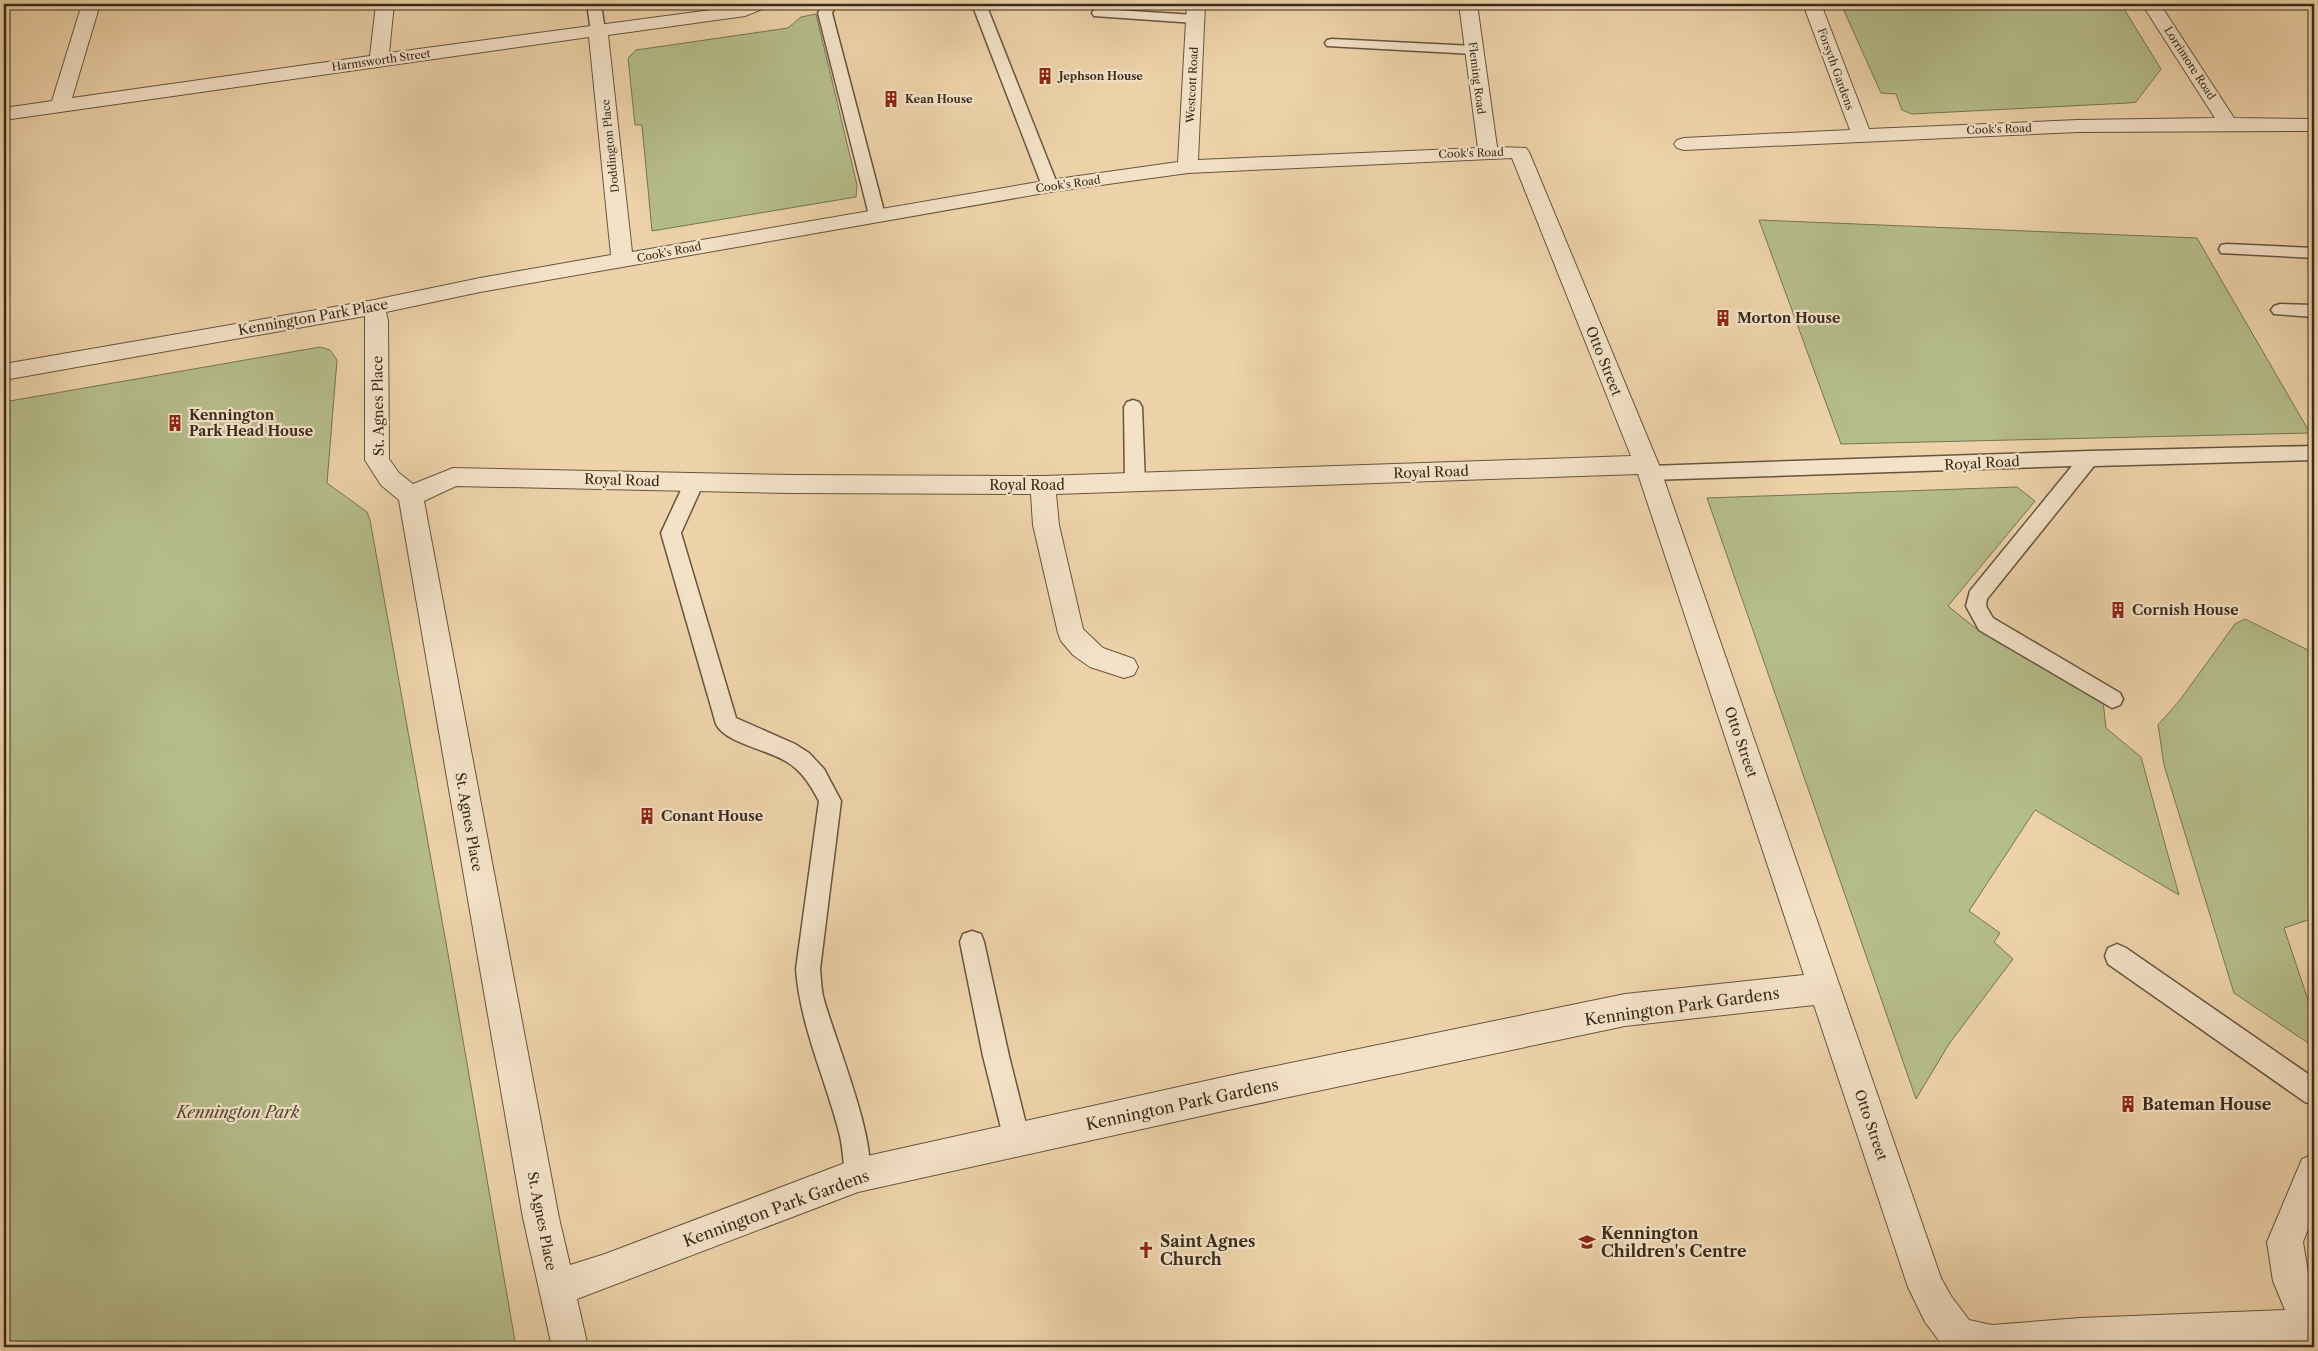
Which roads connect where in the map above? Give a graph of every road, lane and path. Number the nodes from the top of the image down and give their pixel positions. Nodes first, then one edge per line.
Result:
1 (91, 4) edge
2 (385, 4) edge
3 (594, 4) edge
4 (758, 4) edge
5 (830, 4) edge
6 (978, 4) edge
7 (1468, 4) edge
8 (1812, 4) edge
9 (2151, 4) edge
10 (1196, 11) edge
11 (1099, 13) dead end
12 (598, 31) junction
13 (1332, 43) dead end
14 (1474, 50) junction
15 (379, 60) junction
16 (60, 106) junction
17 (4, 114) edge
18 (2228, 123) junction
19 (2314, 126) edge
20 (1862, 134) junction
21 (1684, 144) dead end
22 (1489, 152) junction
23 (1519, 152) joint
24 (1188, 167) junction
25 (1050, 186) junction
26 (876, 215) junction
27 (2227, 250) dead end
28 (2314, 252) edge
29 (622, 261) junction
30 (374, 307) junction
31 (2280, 310) dead end
32 (2314, 311) edge
33 (4, 372) edge
34 (1133, 407) dead end
35 (2314, 453) edge
36 (2090, 458) junction
37 (1648, 469) junction
38 (694, 482) junction
39 (1135, 483) junction
40 (1043, 485) junction
41 (411, 496) junction
42 (1124, 667) dead end
43 (2112, 699) dead end
44 (972, 942) dead end
45 (2117, 956) dead end
46 (1824, 989) junction
47 (2314, 1093) edge
48 (1017, 1140) junction
49 (2314, 1171) edge
50 (858, 1175) junction
51 (556, 1288) junction
52 (2313, 1327) edge
53 (570, 1347) edge

1 - 16 street
2 - 15 street
3 - 12 lane
4 - 12 street, Harmsworth Street
5 - 26 lane
6 - 25 lane
7 - 14 street, Fleming Road
8 - 20 street, Forsyth Gardens
9 - 18 street, Lorrimore Road
10 - 11 lane
10 - 24 street, Westcott Road
12 - 15 street, Harmsworth Street
12 - 29 street, Doddington Place
13 - 14 lane
14 - 22 street, Fleming Road
15 - 16 street, Harmsworth Street
16 - 17 street, Harmsworth Street
18 - 19 street, Cook's Road
18 - 20 street, Cook's Road
20 - 21 street, Cook's Road
22 - 23 street, Cook's Road
22 - 24 street, Cook's Road
23 - 37 street, Otto Street
24 - 25 street, Cook's Road
25 - 26 street, Cook's Road
26 - 29 street, Cook's Road
27 - 28 lane
29 - 30 street, Kennington Park Place
30 - 33 street, Kennington Park Place
30 - 41 street, St. Agnes Place
31 - 32 lane
34 - 39 lane
35 - 36 lane, Royal Road
36 - 37 lane, Royal Road
36 - 43 lane
37 - 39 street, Royal Road
37 - 46 street, Otto Street
38 - 40 street, Royal Road
38 - 41 street, Royal Road
38 - 50 lane
39 - 40 street, Royal Road
40 - 42 street
41 - 51 street, St. Agnes Place
44 - 48 lane
45 - 47 lane
46 - 48 street, Kennington Park Gardens
46 - 52 street, Otto Street
48 - 50 street, Kennington Park Gardens
49 - 52 street
50 - 51 street, Kennington Park Gardens
51 - 53 street, St. Agnes Place

